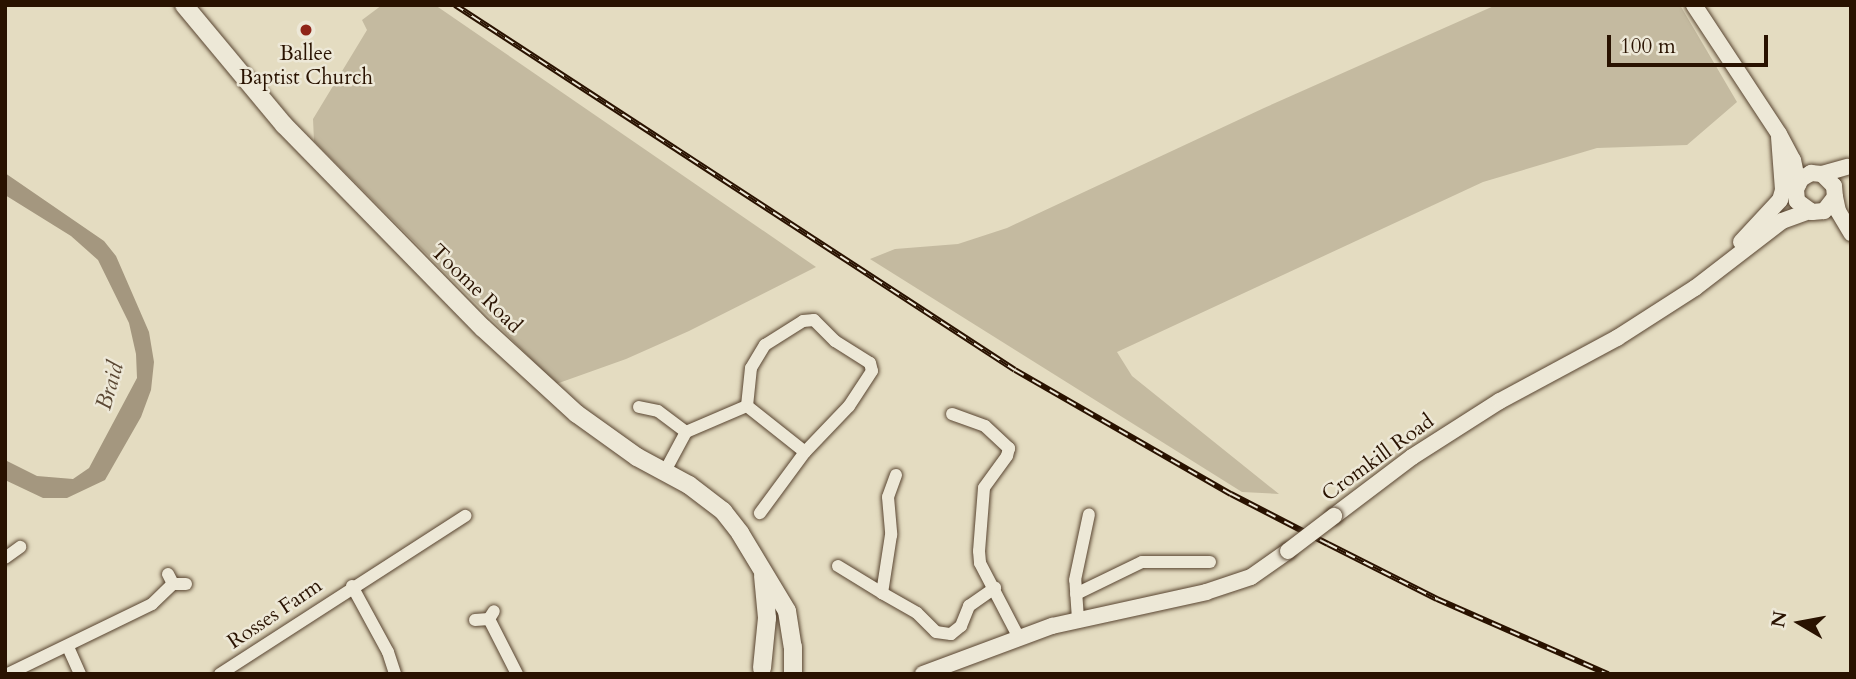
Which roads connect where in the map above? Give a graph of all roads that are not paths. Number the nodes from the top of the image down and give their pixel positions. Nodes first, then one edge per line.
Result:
1 (184, 5) edge
2 (1694, 5) edge
3 (1779, 134) junction
4 (1793, 160) junction
5 (1849, 165) edge
6 (1826, 182) junction
7 (1797, 189) junction
8 (1815, 211) junction
9 (1782, 220) junction
10 (1848, 230) edge
11 (1707, 279) junction
12 (747, 406) junction
13 (639, 407) dead end
14 (953, 414) dead end
15 (686, 432) junction
16 (805, 452) junction
17 (664, 473) junction
18 (896, 475) dead end
19 (760, 513) dead end
20 (1089, 514) dead end
21 (465, 516) dead end
22 (5, 540) edge
23 (13, 553) edge
24 (1210, 562) dead end
25 (838, 566) dead end
26 (763, 573) junction
27 (176, 580) dead end
28 (352, 586) junction
29 (995, 588) junction
30 (882, 593) junction
31 (1076, 594) junction
32 (1078, 619) junction
33 (475, 620) dead end
34 (1018, 636) junction
35 (68, 647) junction
36 (966, 657) junction
37 (760, 671) edge
38 (793, 673) edge
39 (8, 674) edge
40 (80, 674) edge
41 (220, 674) edge
42 (395, 674) edge
43 (517, 674) edge
44 (923, 674) edge
45 (943, 674) edge

1 - 17 main road, Toome Road
2 - 3 street
3 - 4 street
3 - 11 street
4 - 6 street
4 - 7 street
5 - 6 street
6 - 7 street
6 - 8 street
6 - 10 street
7 - 8 street
7 - 9 street, Cromkill Road
8 - 9 street, Cromkill Road
8 - 10 street
9 - 11 street, Cromkill Road
11 - 32 street, Cromkill Road, bridge
12 - 15 street
12 - 16 street
12 - 16 street
13 - 15 street
14 - 29 street
15 - 17 street
16 - 19 street
17 - 26 main road, Toome Road
18 - 30 street
20 - 31 street
21 - 28 street, Rosses Farm
22 - 23 street
24 - 31 street
25 - 30 street
26 - 37 main road, Toome Road
26 - 38 main road, Toome Road
27 - 35 street
28 - 41 street, Rosses Farm
28 - 42 street, Rosses Farm
29 - 30 street
29 - 34 street
31 - 32 street
32 - 34 street, Cromkill Road
33 - 43 street
34 - 36 street, Cromkill Road
35 - 39 street
35 - 40 street
36 - 44 street, Cromkill Road
36 - 45 street, Cromkill Road
37 - 38 main road

